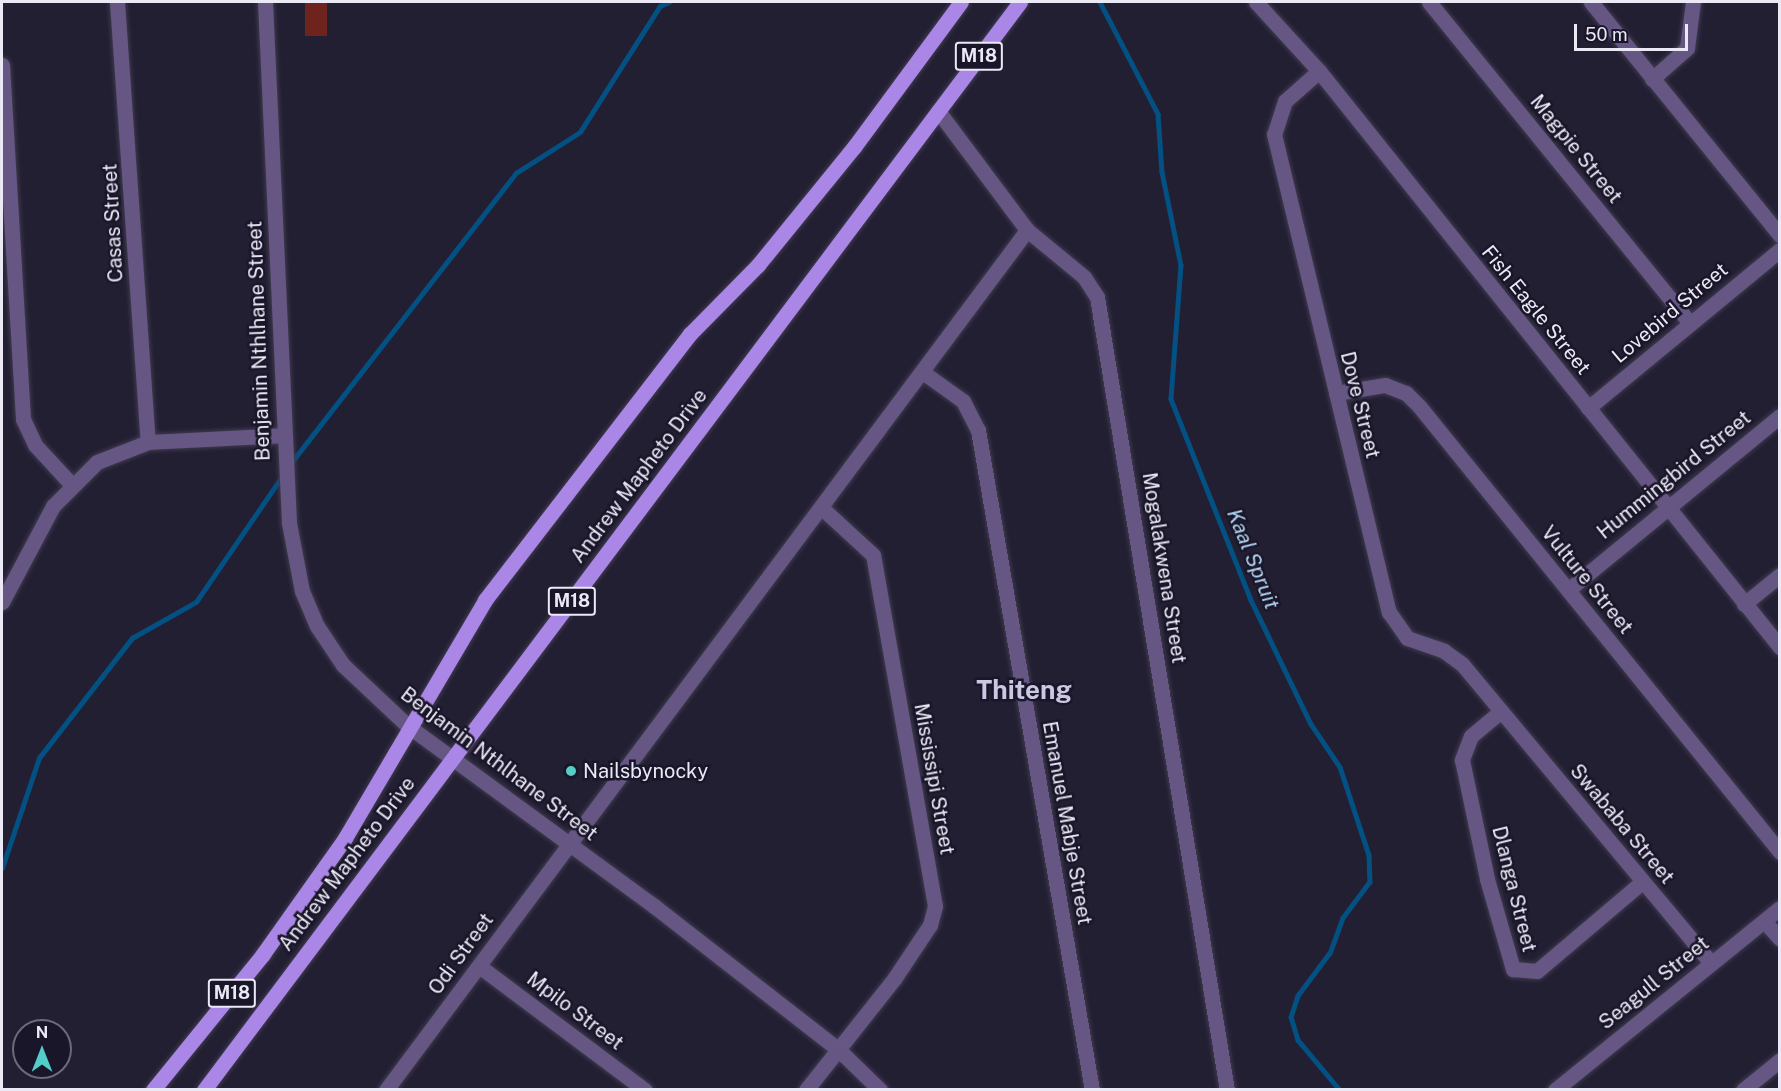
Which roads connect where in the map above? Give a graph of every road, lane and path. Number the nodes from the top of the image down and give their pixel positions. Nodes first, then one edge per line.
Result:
1 (117, 2) edge
2 (265, 2) edge
3 (961, 2) edge
4 (1020, 2) edge
5 (1256, 2) edge
6 (1429, 2) edge
7 (1591, 2) edge
8 (1693, 2) edge
9 (2, 65) edge
10 (1319, 71) junction
11 (1652, 79) junction
12 (938, 111) junction
13 (1027, 230) junction
14 (1779, 234) edge
15 (1779, 250) edge
16 (1690, 323) junction
17 (924, 373) junction
18 (1336, 393) junction
19 (1588, 408) junction
20 (1779, 416) edge
21 (284, 439) junction
22 (148, 442) junction
23 (71, 484) junction
24 (1668, 508) junction
25 (823, 510) junction
26 (1779, 575) edge
27 (1568, 590) junction
28 (2, 602) edge
29 (1744, 604) junction
30 (1779, 647) edge
31 (1501, 711) junction
32 (408, 726) junction
33 (453, 759) junction
34 (567, 842) junction
35 (1779, 852) edge
36 (1642, 882) junction
37 (1779, 908) edge
38 (1764, 921) junction
39 (1779, 939) edge
40 (1711, 963) junction
41 (479, 966) junction
42 (838, 1049) junction
43 (1779, 1060) edge
44 (153, 1089) edge
45 (204, 1089) edge
46 (386, 1089) edge
47 (645, 1089) edge
48 (806, 1089) edge
49 (880, 1089) edge
50 (1092, 1089) edge
51 (1227, 1089) edge
52 (1555, 1089) edge
53 (1743, 1089) edge

1 - 22 street, Casas Street
2 - 21 street, Benjamin Nthlhane Street
3 - 32 main road, Andrew Mapheto Drive / M18
4 - 12 main road, Andrew Mapheto Drive / M18
5 - 10 street, Fish Eagle Street
6 - 16 street, Magpie Street
7 - 11 street
8 - 11 street
9 - 23 street
10 - 18 street, Dove Street
10 - 19 street, Fish Eagle Street
11 - 14 street
12 - 13 street, Mogalakwena Street
12 - 33 main road, Andrew Mapheto Drive / M18
13 - 17 street, Odi Street
13 - 51 street, Mogalakwena Street
15 - 16 street, Lovebird Street
16 - 19 street, Lovebird Street
17 - 25 street, Odi Street
17 - 50 street, Emanuel Mabje Street
18 - 27 street, Vulture Street
18 - 31 street, Dove Street
19 - 24 street, Fish Eagle Street
20 - 24 street, Hummingbird Street
21 - 22 street
21 - 32 street, Benjamin Nthlhane Street
22 - 23 street
23 - 28 street
24 - 27 street, Hummingbird Street
24 - 29 street, Fish Eagle Street
25 - 34 street, Odi Street
25 - 42 street, Mississipi Street
26 - 29 street
27 - 35 street, Vulture Street
29 - 30 street, Fish Eagle Street
31 - 36 street, Swababa Street
31 - 36 street, Dlanga Street
32 - 33 street, Benjamin Nthlhane Street
32 - 44 main road, Andrew Mapheto Drive / M18
33 - 34 street, Benjamin Nthlhane Street
33 - 45 main road, Andrew Mapheto Drive / M18
34 - 41 street, Odi Street
34 - 42 street, Benjamin Nthlhane Street
36 - 40 street, Swababa Street
37 - 38 street, Seagull Street
38 - 39 street
38 - 40 street, Seagull Street
40 - 52 street, Seagull Street
41 - 46 street, Odi Street
41 - 47 street, Mpilo Street
42 - 48 street, Mississipi Street
42 - 49 street, Benjamin Nthlhane Street
43 - 53 street

